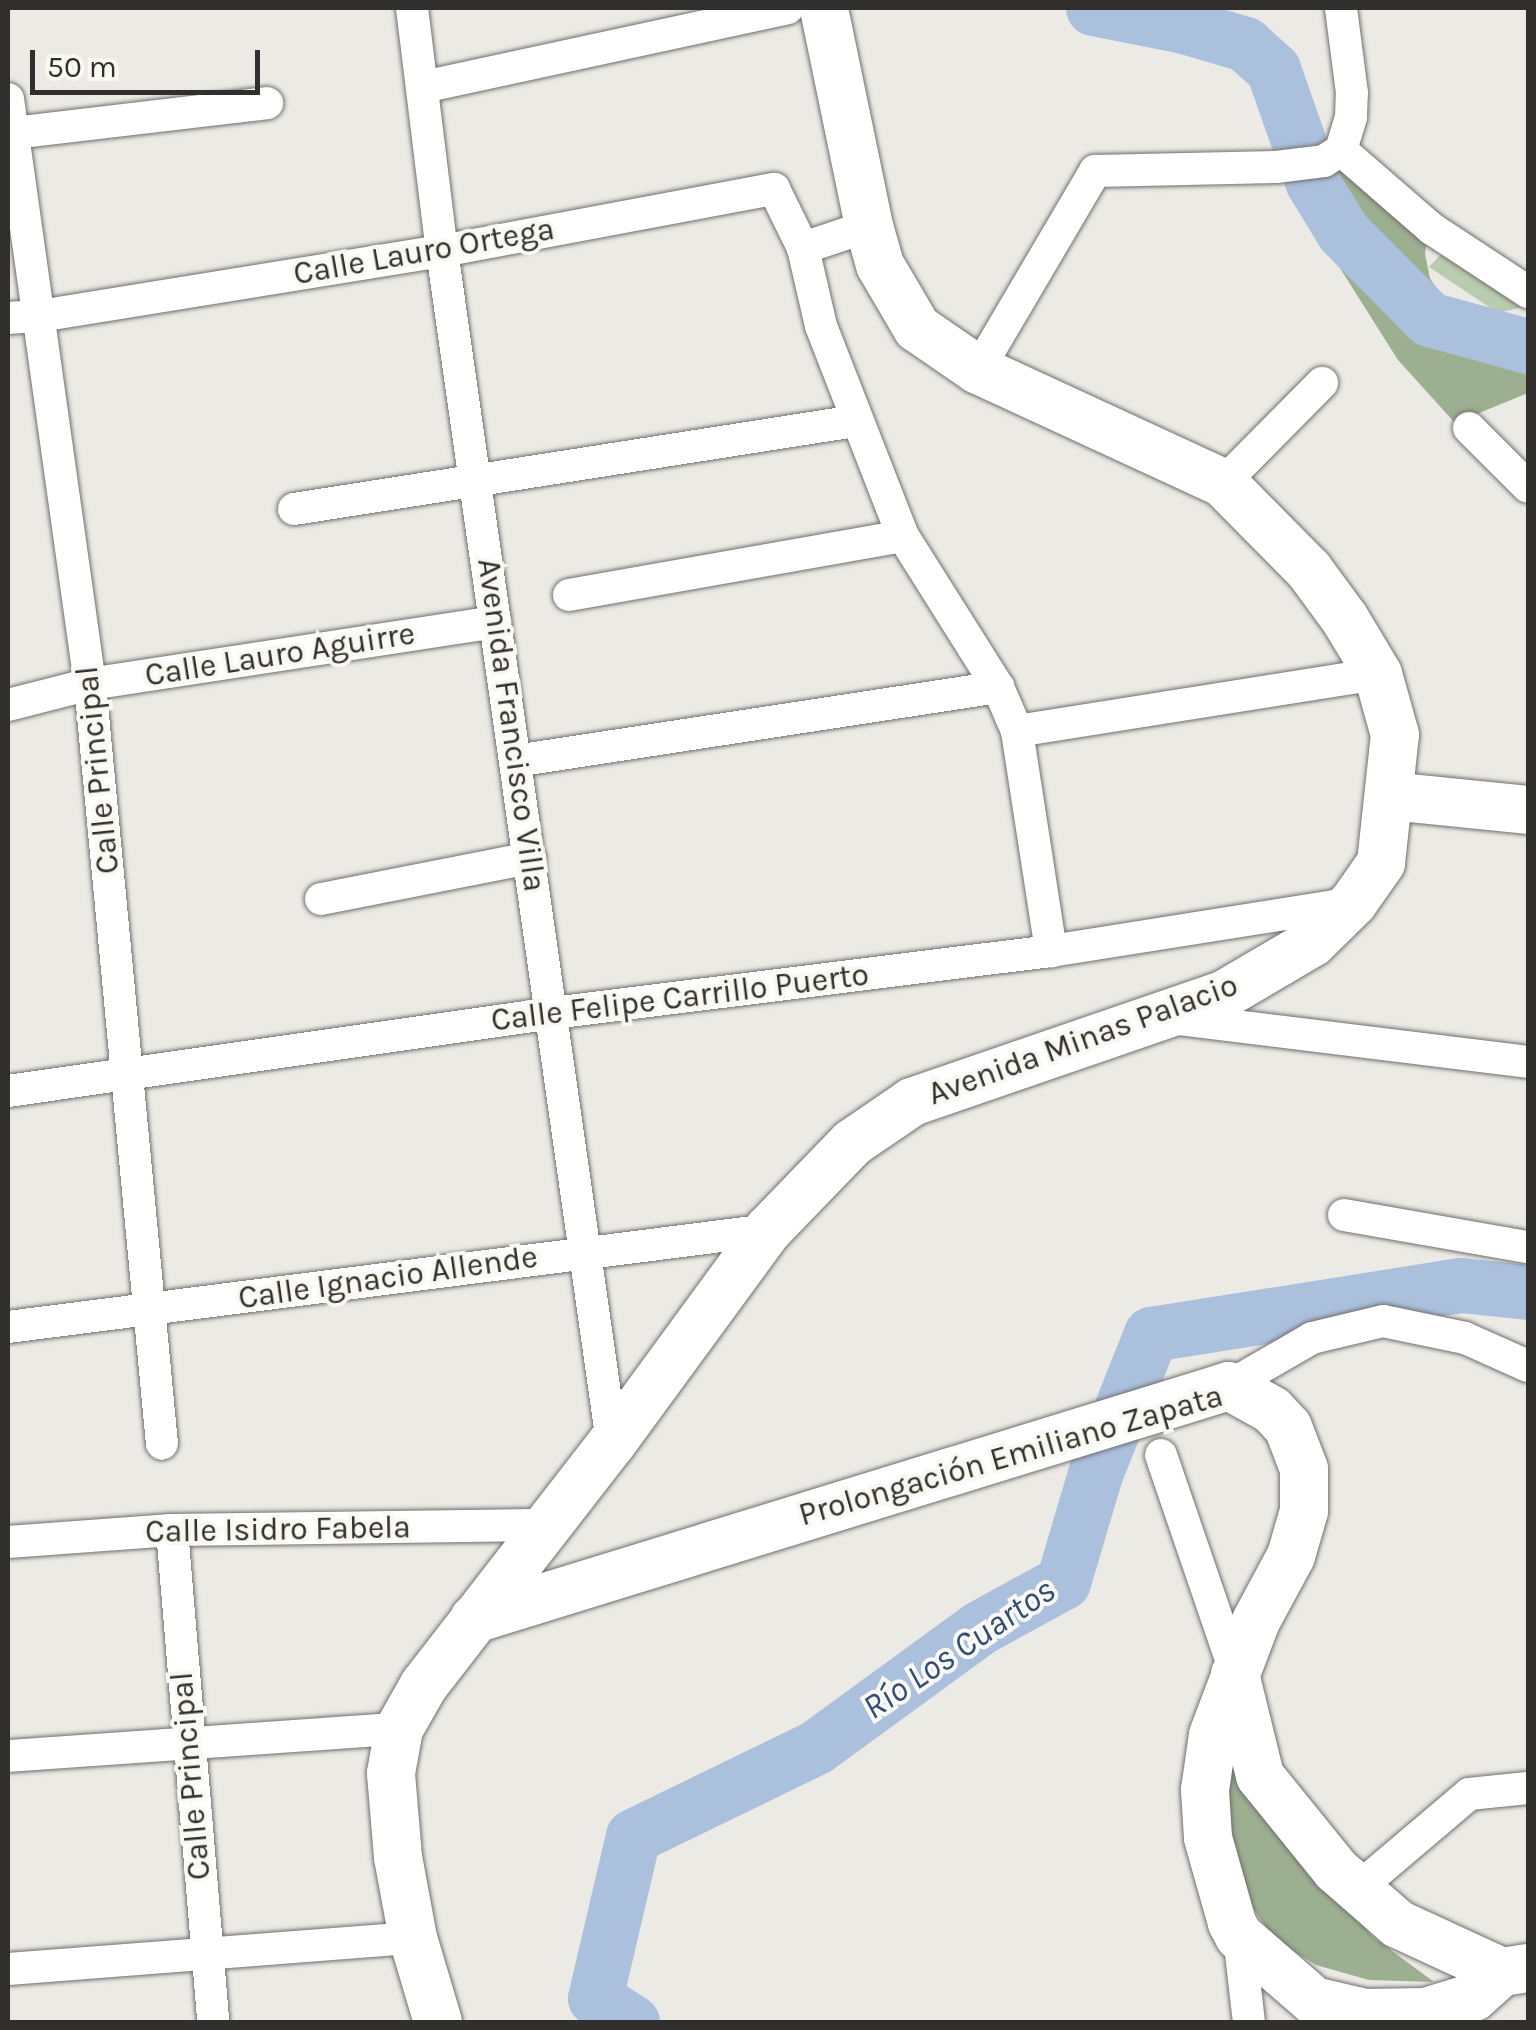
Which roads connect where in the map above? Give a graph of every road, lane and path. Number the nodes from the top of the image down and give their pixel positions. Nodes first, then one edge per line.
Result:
1 (412, 8) edge
2 (788, 8) edge
3 (824, 8) edge
4 (1342, 8) edge
5 (423, 87) junction
6 (8, 99) edge
7 (267, 102) dead end
8 (13, 133) junction
9 (1332, 156) junction
10 (868, 226) junction
11 (804, 248) junction
12 (442, 252) junction
13 (1528, 292) edge
14 (24, 317) edge
15 (978, 370) junction
16 (1322, 384) dead end
17 (855, 421) junction
18 (1469, 428) dead end
19 (476, 478) junction
20 (1223, 483) junction
21 (1528, 486) edge
22 (294, 509) dead end
23 (904, 536) junction
24 (569, 595) dead end
25 (495, 622) junction
26 (1378, 674) junction
27 (90, 684) junction
28 (998, 687) junction
29 (8, 705) edge
30 (1017, 731) junction
31 (516, 761) junction
32 (1390, 796) junction
33 (1528, 810) edge
34 (530, 858) junction
35 (321, 898) dead end
36 (1353, 903) junction
37 (1051, 951) junction
38 (553, 1013) junction
39 (1160, 1017) junction
40 (1528, 1062) edge
41 (128, 1075) junction
42 (8, 1092) edge
43 (1344, 1215) dead end
44 (768, 1230) junction
45 (1528, 1247) edge
46 (587, 1252) junction
47 (147, 1310) junction
48 (8, 1327) edge
49 (1528, 1366) edge
50 (1229, 1386) junction
51 (612, 1443) junction
52 (162, 1444) dead end
53 (1161, 1455) dead end
54 (548, 1524) junction
55 (172, 1530) junction
56 (8, 1542) edge
57 (474, 1619) junction
58 (1234, 1671) junction
59 (400, 1729) junction
60 (187, 1742) junction
61 (8, 1756) edge
62 (1528, 1788) edge
63 (1356, 1890) junction
64 (1240, 1936) junction
65 (413, 1938) junction
66 (208, 1957) junction
67 (8, 1969) edge
68 (1515, 1970) edge
69 (1371, 2018) edge
70 (213, 2022) edge
71 (438, 2022) edge
72 (1249, 2022) edge

1 - 5 street, Avenida Francisco Villa
2 - 5 street
3 - 10 main road, Avenida Minas Palacio
4 - 9 street
5 - 12 street, Avenida Francisco Villa
6 - 8 street, Calle Principal
7 - 8 street
8 - 14 street, Calle Principal
9 - 13 street
9 - 15 street
10 - 11 street
10 - 15 main road, Avenida Minas Palacio
11 - 12 street, Calle Lauro Ortega
11 - 17 street
12 - 14 street, Calle Lauro Ortega
12 - 19 street, Avenida Francisco Villa
14 - 27 street, Calle Principal
15 - 20 main road, Avenida Minas Palacio
16 - 20 street
17 - 19 street
17 - 23 street
18 - 21 street
19 - 22 street
19 - 25 street, Avenida Francisco Villa
20 - 26 main road, Avenida Minas Palacio
23 - 24 street
23 - 28 street
25 - 27 street, Calle Lauro Aguirre
25 - 31 street, Avenida Francisco Villa
26 - 30 street
26 - 32 main road, Avenida Minas Palacio
27 - 29 street, Calle Lauro Aguirre
27 - 41 street, Calle Principal
28 - 30 street
28 - 31 street
30 - 37 street
31 - 34 street, Avenida Francisco Villa
32 - 33 main road
32 - 36 main road, Avenida Minas Palacio
34 - 35 street
34 - 38 street, Avenida Francisco Villa
36 - 37 street, Calle Felipe Carrillo Puerto
36 - 39 main road, Avenida Minas Palacio
37 - 38 street, Calle Felipe Carrillo Puerto
38 - 41 street, Calle Felipe Carrillo Puerto
38 - 46 street, Avenida Francisco Villa
39 - 40 street
39 - 44 main road, Avenida Minas Palacio
41 - 42 street, Calle Felipe Carrillo Puerto
41 - 47 street, Calle Principal
43 - 45 street
44 - 46 street, Calle Ignacio Allende
44 - 51 main road, Avenida Minas Palacio
46 - 47 street, Calle Ignacio Allende
46 - 51 street, Avenida Francisco Villa
47 - 48 street, Calle Ignacio Allende
47 - 52 street, Calle Principal
49 - 50 street
50 - 57 main road, Prolongación Emiliano Zapata
50 - 58 main road, Prolongación Emiliano Zapata
51 - 54 main road, Avenida Minas Palacio
53 - 58 street
54 - 55 street, Calle Isidro Fabela
54 - 57 main road, Avenida Minas Palacio
55 - 56 street, Calle Isidro Fabela
55 - 60 street, Calle Principal
57 - 59 main road, Avenida Minas Palacio
58 - 63 main road
58 - 64 main road, Prolongación Emiliano Zapata
59 - 60 street
59 - 65 main road, Avenida Minas Palacio
60 - 61 street
60 - 66 street, Calle Principal
62 - 63 street
63 - 68 main road
64 - 69 main road
64 - 72 street
65 - 66 street
65 - 71 main road, Avenida Minas Palacio
66 - 67 street
66 - 70 street, Calle Principal
68 - 69 main road

